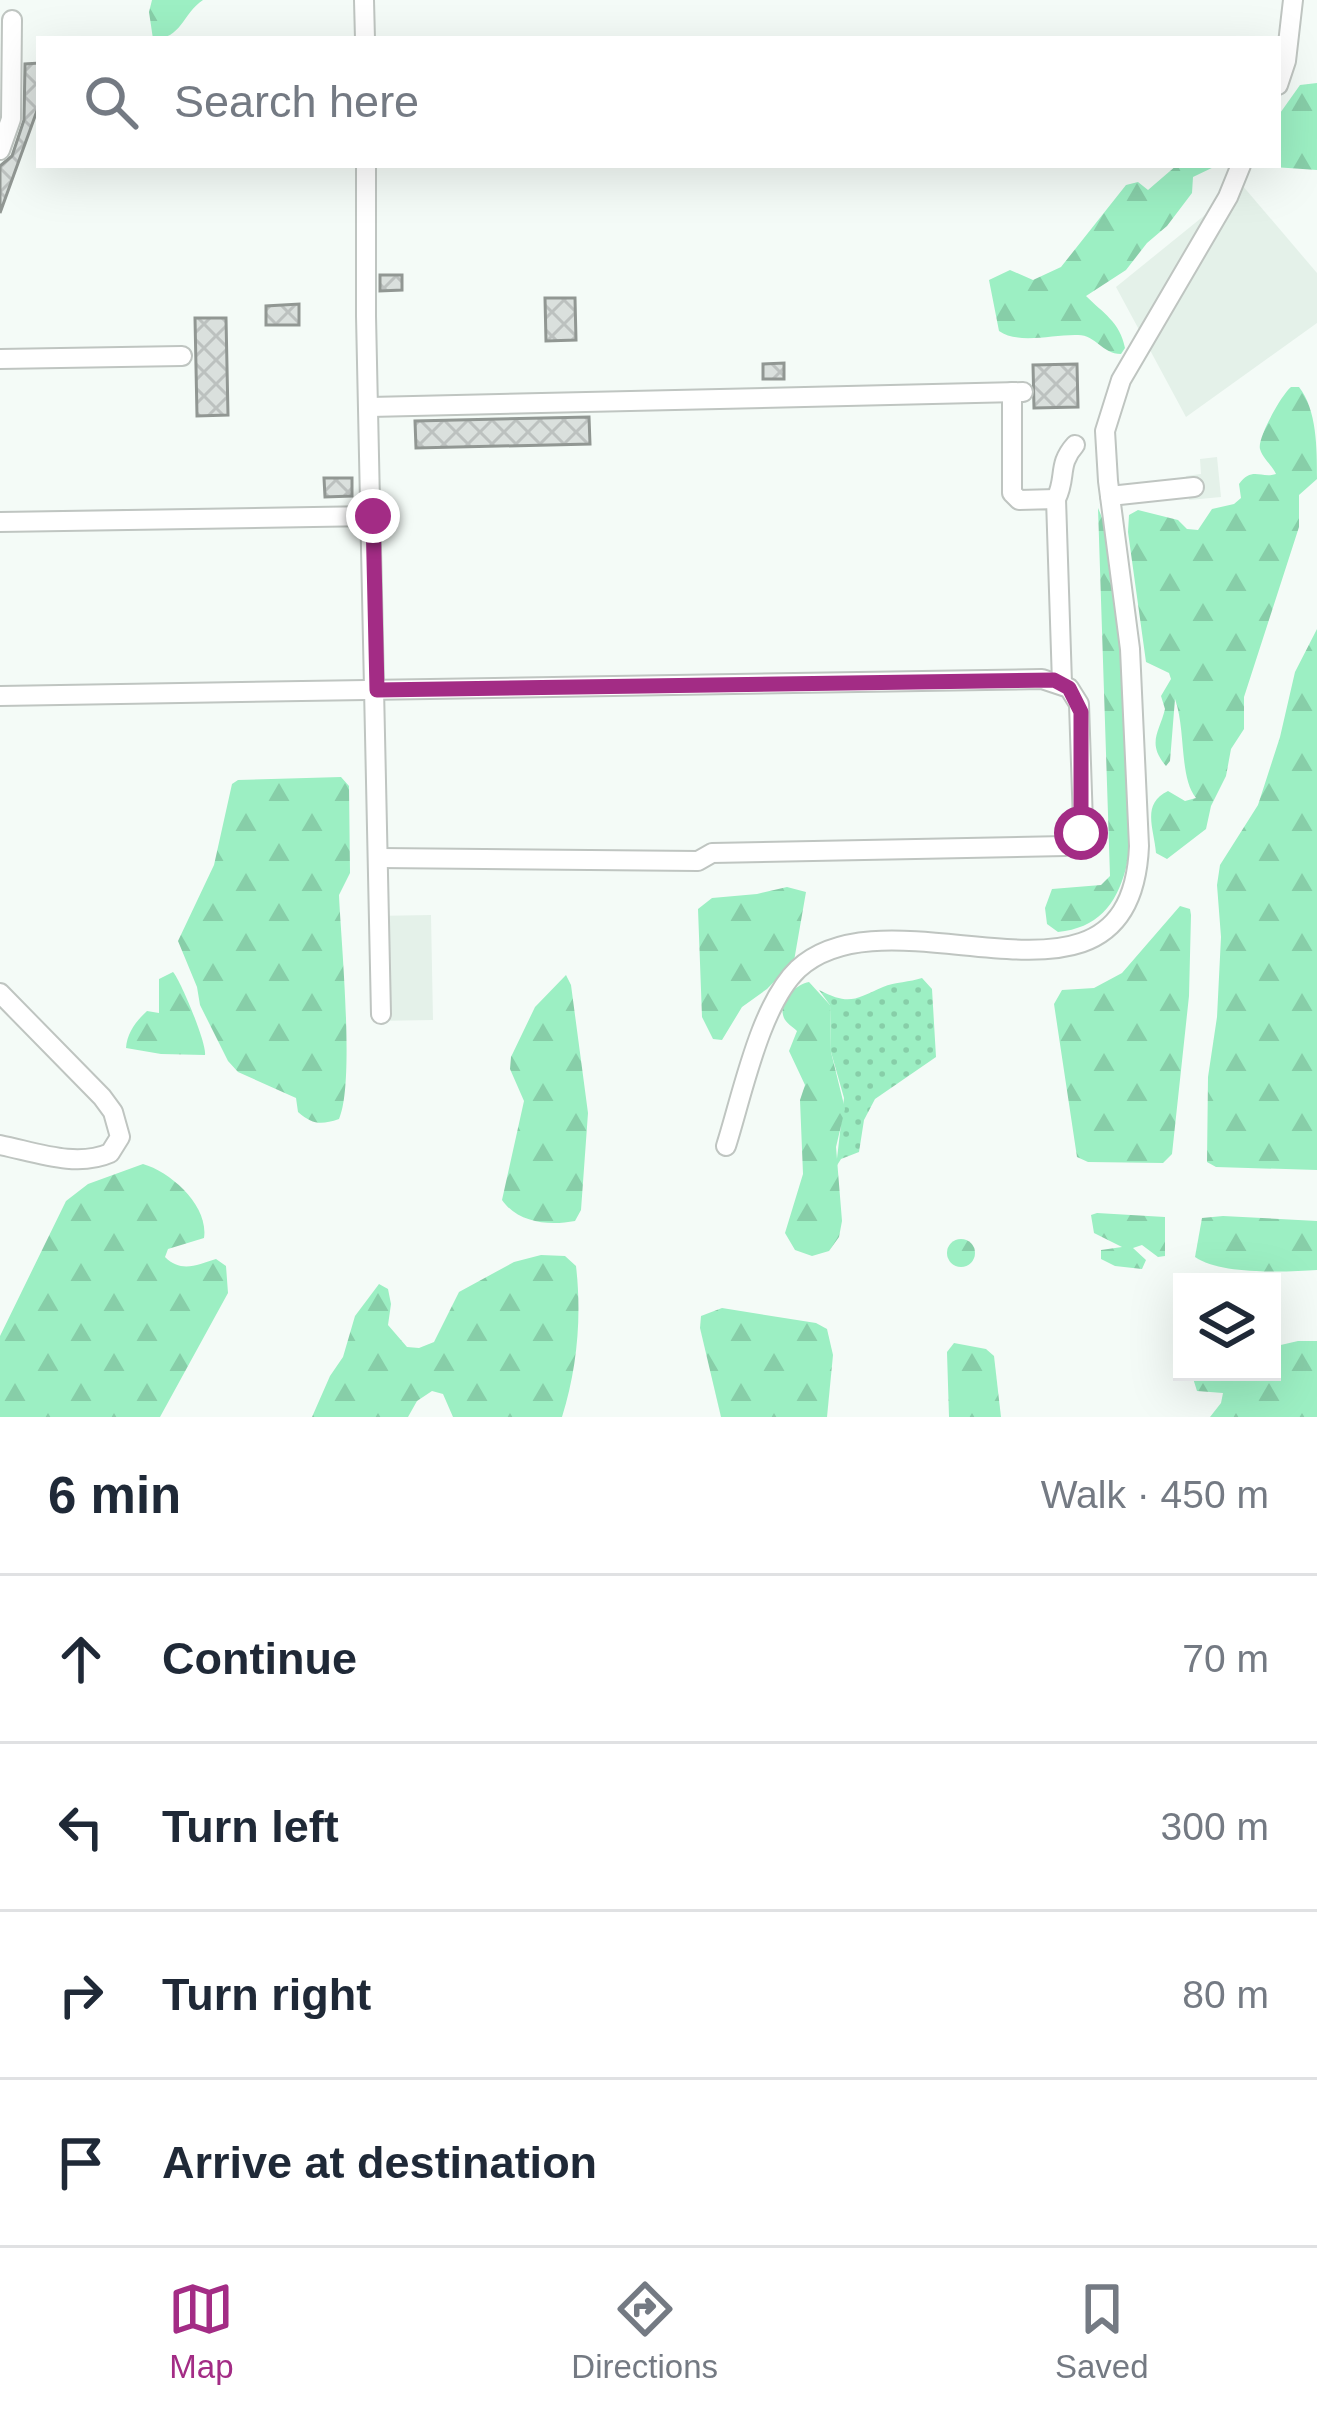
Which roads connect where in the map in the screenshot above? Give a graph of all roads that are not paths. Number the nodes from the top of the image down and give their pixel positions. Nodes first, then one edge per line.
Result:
1 (364, 0) edge
2 (1293, 0) edge
3 (12, 20) dead end
4 (365, 36) edge
5 (1281, 76) edge
6 (0, 150) edge
7 (366, 168) edge
8 (1240, 168) edge
9 (182, 356) dead end
10 (0, 358) edge
11 (370, 407) junction
12 (1075, 445) dead end
13 (1194, 487) dead end
14 (1110, 496) junction
15 (1056, 499) junction
16 (373, 516) junction
17 (0, 522) edge
18 (1061, 683) junction
19 (377, 690) junction
20 (0, 696) edge
21 (380, 858) junction
22 (0, 993) edge
23 (382, 1014) dead end
24 (0, 1145) edge
25 (727, 1146) dead end

1 - 4 lane
2 - 5 lane
3 - 6 lane
7 - 11 lane
8 - 14 lane
9 - 10 lane
11 - 15 lane
11 - 16 lane
12 - 15 lane
13 - 14 lane
14 - 25 lane
15 - 18 lane
16 - 17 lane
16 - 19 lane
18 - 19 lane
18 - 21 lane
19 - 20 lane
19 - 21 lane
21 - 23 lane
22 - 24 lane

